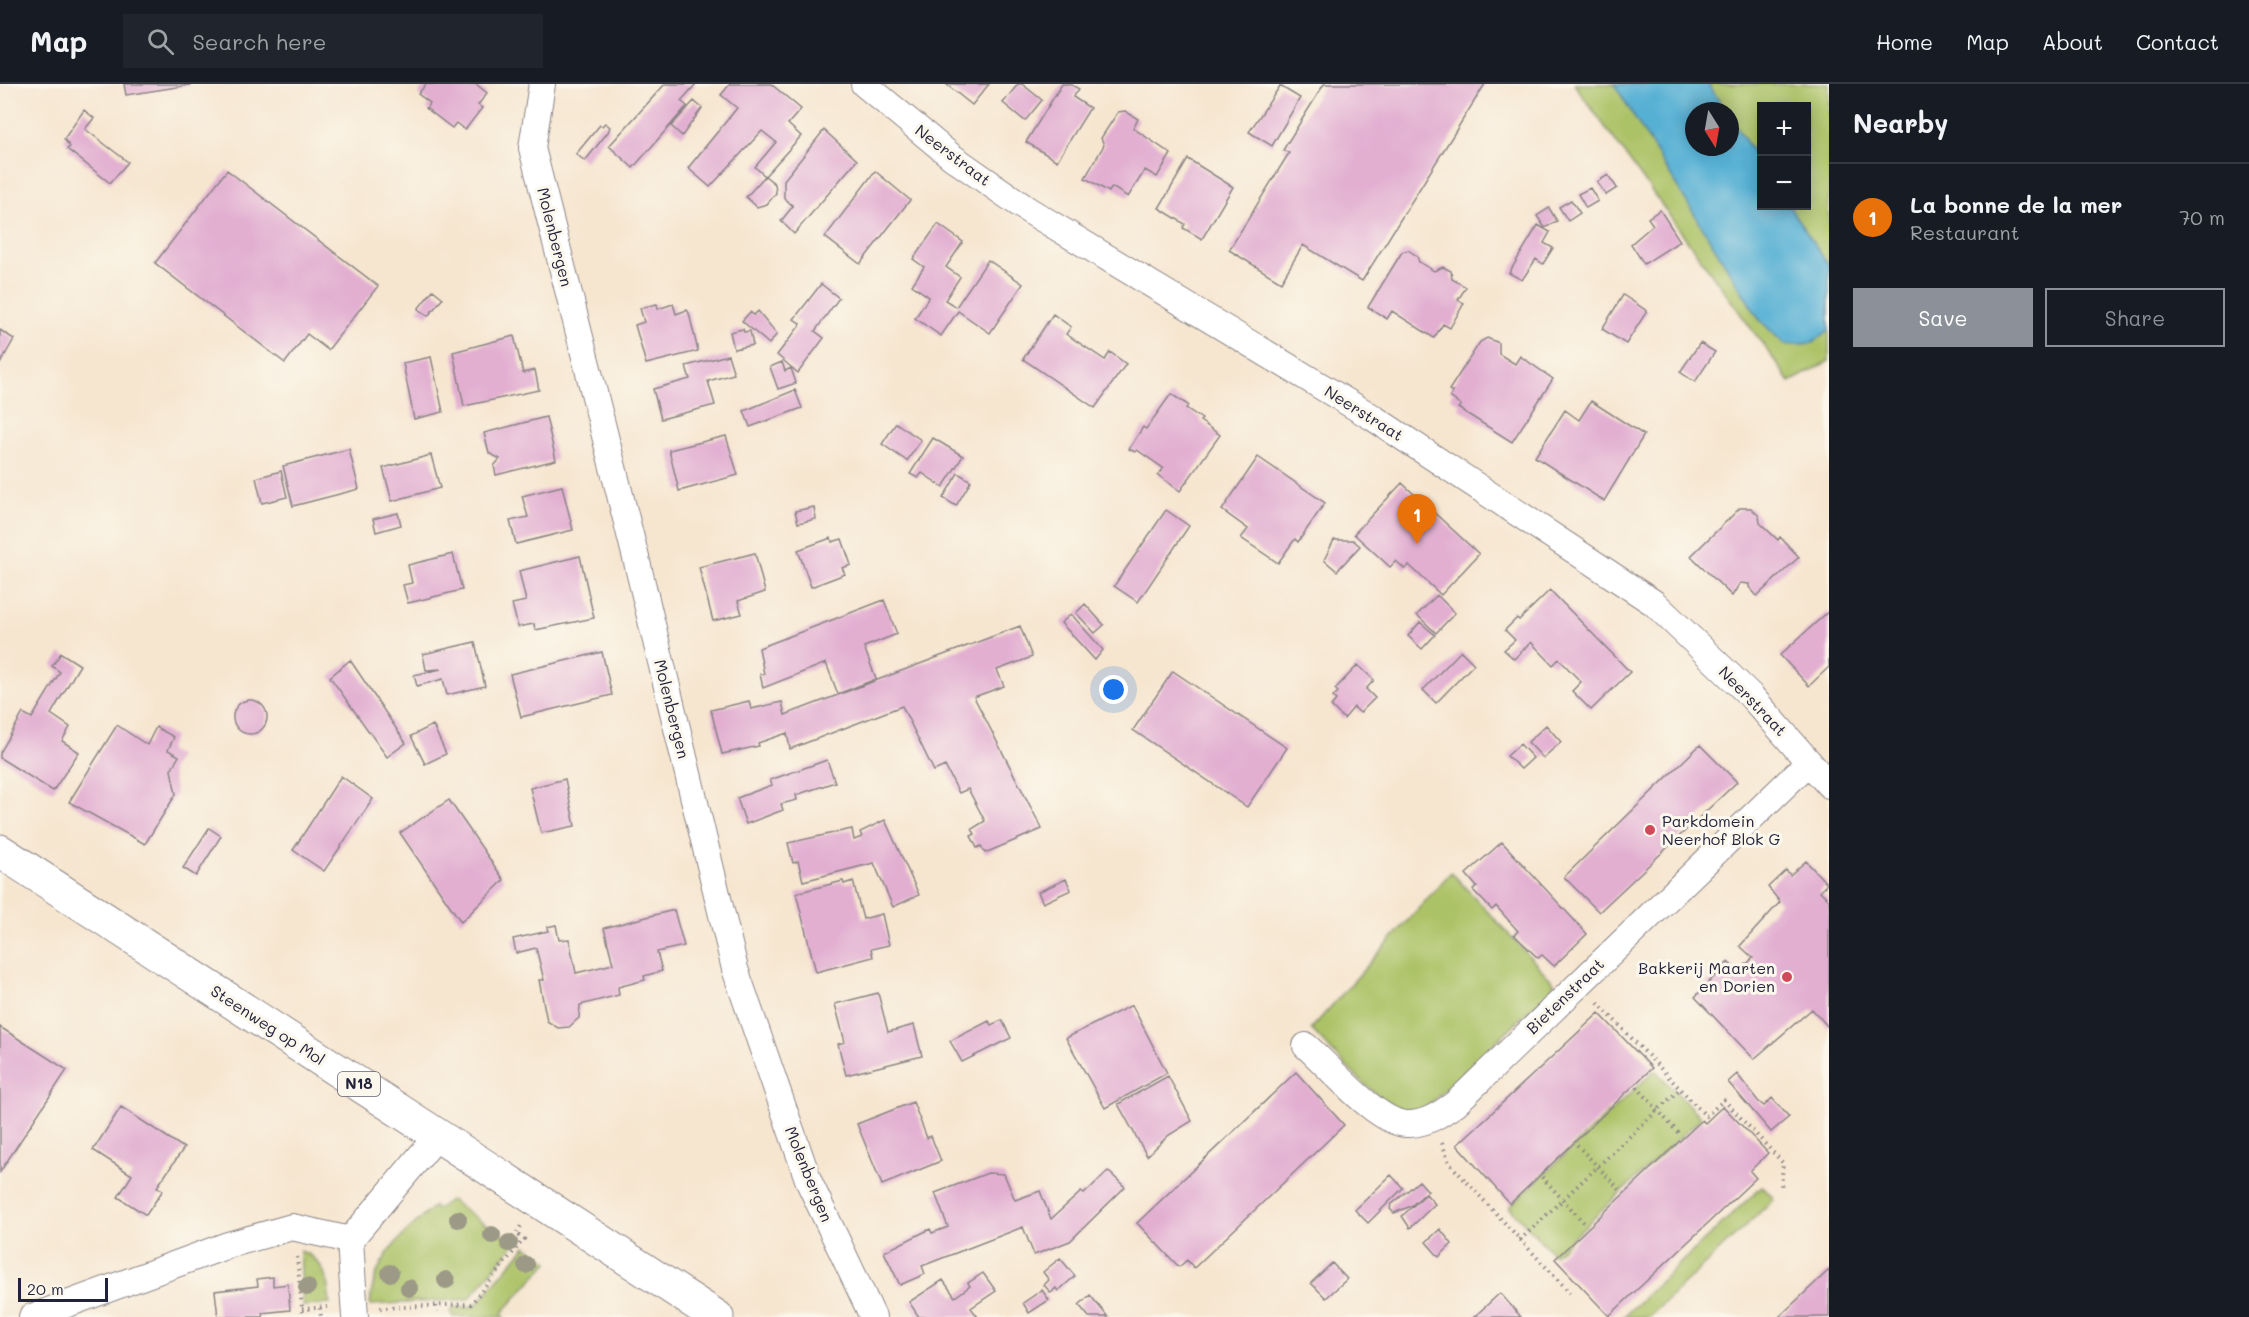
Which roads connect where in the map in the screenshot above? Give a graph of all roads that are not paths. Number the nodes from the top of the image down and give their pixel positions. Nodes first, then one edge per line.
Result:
1 (542, 84) edge
2 (864, 84) edge
3 (1809, 762) junction
4 (1829, 785) edge
5 (0, 851) edge
6 (1306, 1046) dead end
7 (438, 1135) junction
8 (350, 1240) junction
9 (355, 1313) edge
10 (32, 1317) edge
11 (717, 1317) edge
12 (873, 1317) edge

1 - 12 street, Molenbergen
2 - 3 street, Neerstraat
3 - 4 street, Neerstraat
3 - 6 street, Bietenstraat
5 - 7 main road, Steenweg op Mol / N18
7 - 8 street
7 - 11 main road, Steenweg op Mol / N18
8 - 9 street
8 - 10 street

